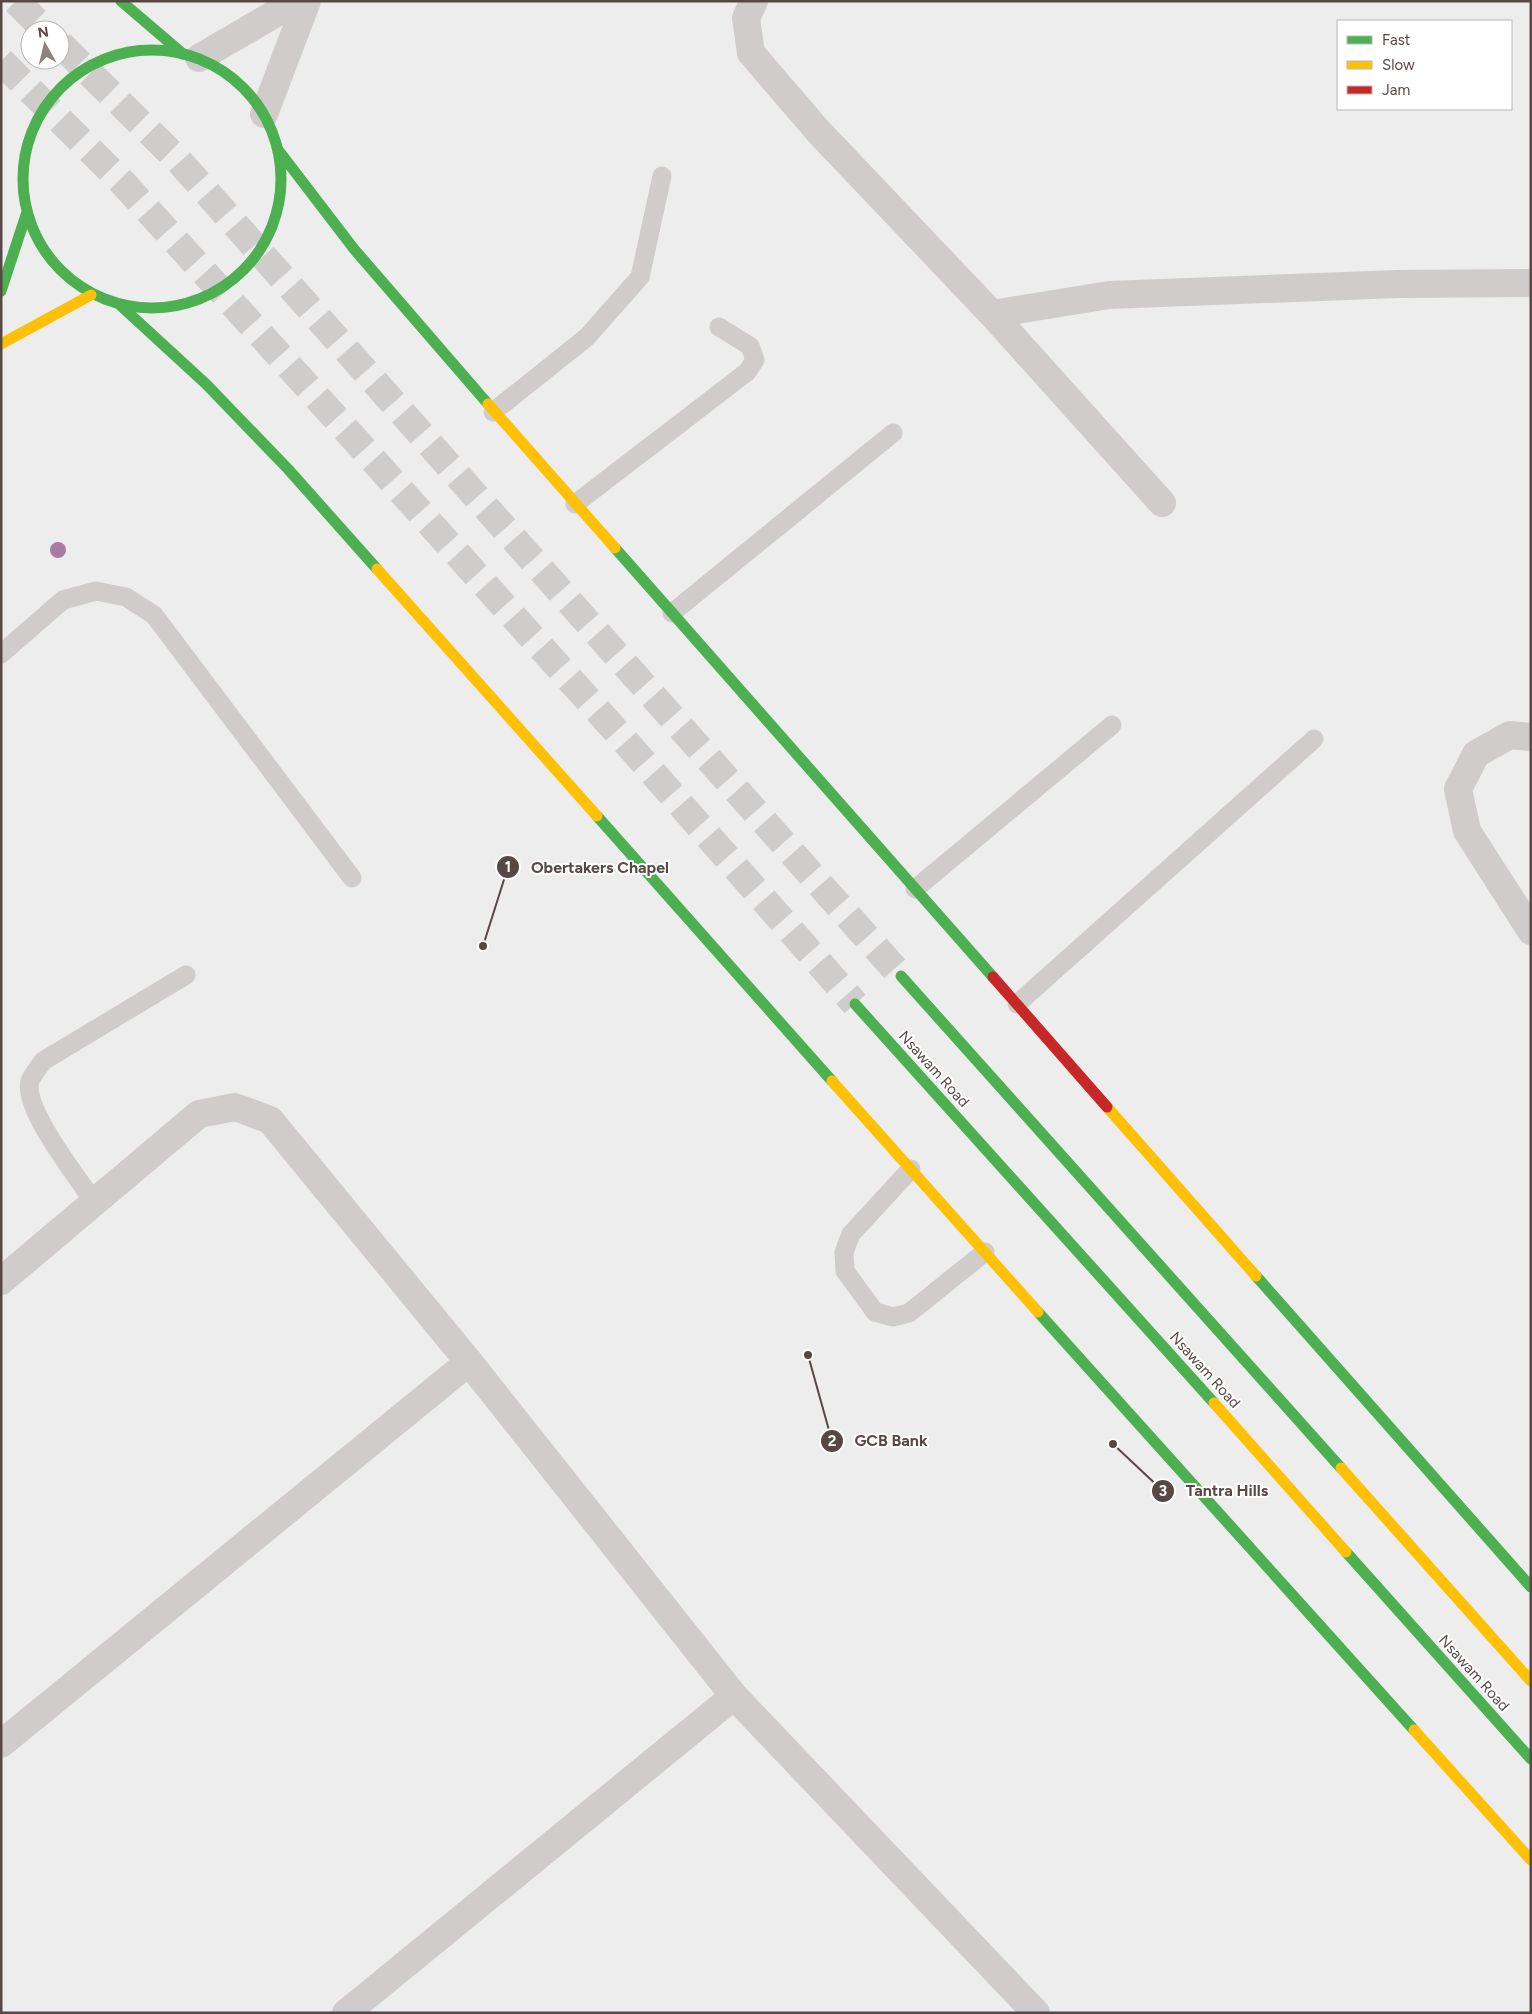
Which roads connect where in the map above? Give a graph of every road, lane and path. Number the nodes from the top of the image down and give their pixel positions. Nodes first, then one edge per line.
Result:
1 (121, 1) edge
2 (307, 1) edge
3 (754, 1) edge
4 (286, 11) edge
5 (191, 56) junction
6 (264, 114) junction
7 (279, 151) junction
8 (662, 176) dead end
9 (8, 177) dead end
10 (21, 190) junction
11 (26, 215) junction
12 (1531, 283) edge
13 (1, 291) edge
14 (92, 295) junction
15 (120, 305) junction
16 (992, 314) junction
17 (719, 327) dead end
18 (1, 344) edge
19 (493, 412) junction
20 (893, 433) dead end
21 (1162, 503) dead end
22 (575, 504) junction
23 (672, 613) junction
24 (1, 654) edge
25 (1112, 725) dead end
26 (1531, 737) edge
27 (1314, 738) dead end
28 (352, 878) dead end
29 (915, 889) junction
30 (1531, 931) edge
31 (186, 975) dead end
32 (901, 976) tunnel mouth
33 (854, 1004) tunnel mouth
34 (1017, 1004) junction
35 (911, 1169) junction
36 (94, 1202) junction
37 (985, 1252) junction
38 (1, 1281) edge
39 (469, 1362) junction
40 (1531, 1587) edge
41 (1531, 1681) edge
42 (734, 1696) junction
43 (1, 1744) edge
44 (1531, 1759) edge
45 (1531, 1860) edge
46 (1033, 2012) edge
47 (346, 2013) edge

1 - 5 main road
2 - 4 street
3 - 16 street
4 - 5 street
4 - 6 street
5 - 6 main road
5 - 10 main road
6 - 7 main road
7 - 15 main road
7 - 19 main road
8 - 19 lane
9 - 10 main road
10 - 11 main road
11 - 13 main road
11 - 14 main road
12 - 16 street
14 - 15 main road
14 - 18 main road
15 - 35 main road
16 - 21 street
17 - 22 lane
19 - 22 main road
20 - 23 lane
22 - 23 main road
23 - 29 main road
24 - 28 lane
25 - 29 lane
26 - 30 street
27 - 34 lane
29 - 34 main road
31 - 36 lane
32 - 41 main road
33 - 44 main road, Nsawam Road
34 - 40 main road
35 - 37 main road
35 - 37 lane
36 - 38 street
36 - 39 street
37 - 45 main road
39 - 42 street
39 - 43 street
42 - 46 street
42 - 47 street

